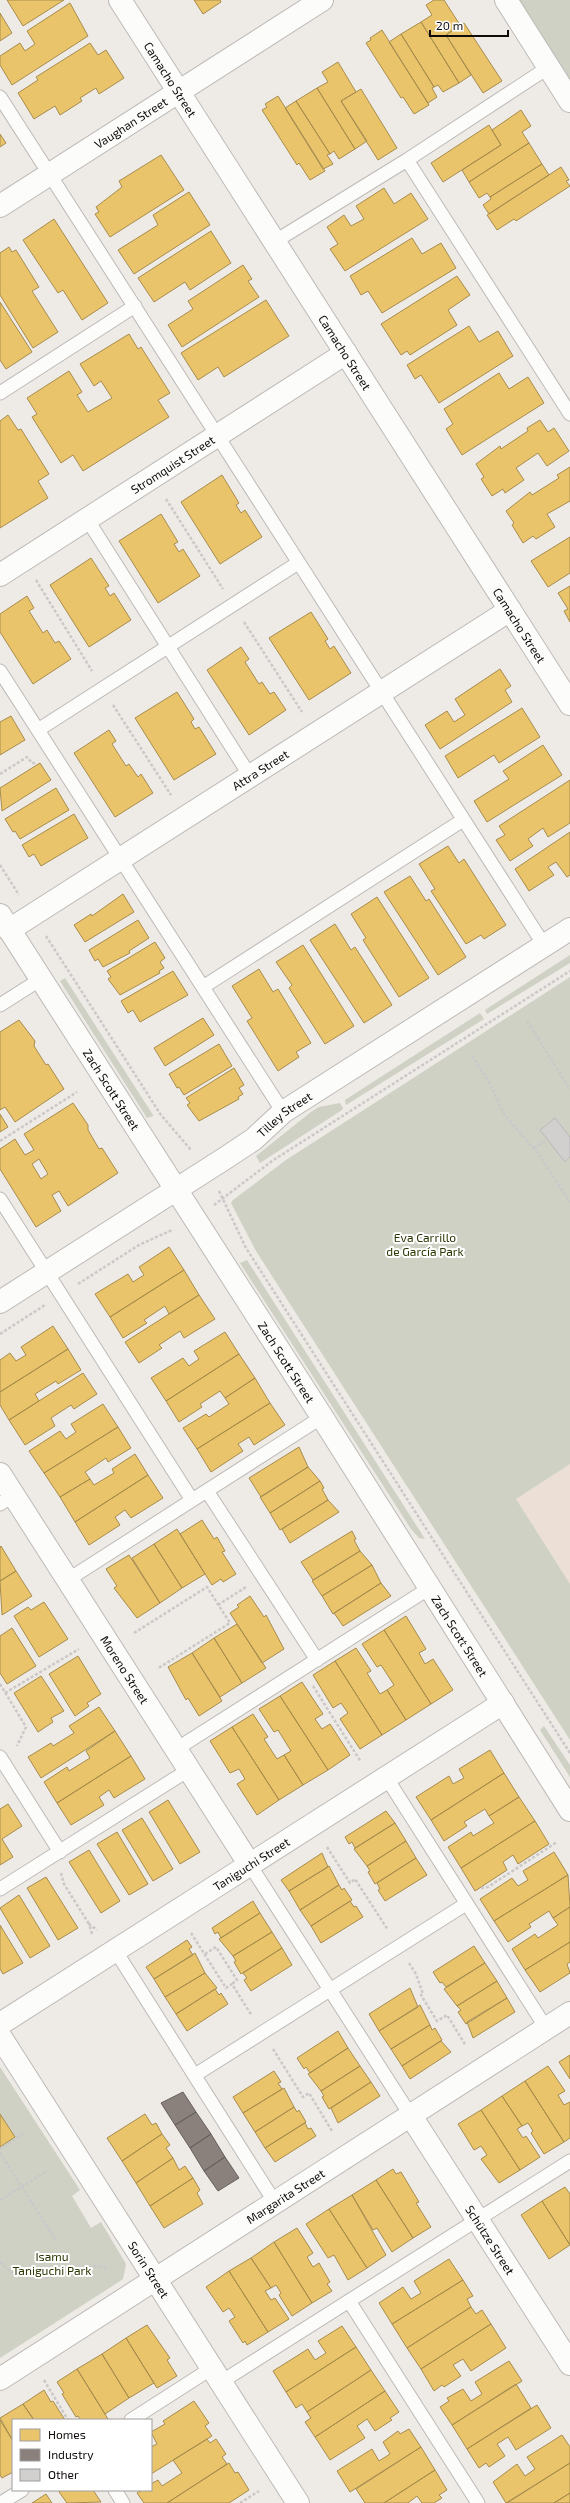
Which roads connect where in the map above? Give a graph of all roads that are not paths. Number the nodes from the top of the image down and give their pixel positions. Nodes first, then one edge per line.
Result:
1 (120, 0) edge
2 (322, 0) edge
3 (506, 0) edge
4 (549, 68) junction
5 (179, 92) junction
6 (0, 98) edge
7 (570, 100) edge
8 (407, 160) junction
9 (49, 174) junction
10 (0, 206) edge
11 (274, 242) junction
12 (135, 306) junction
13 (346, 353) junction
14 (0, 393) edge
15 (570, 414) edge
16 (218, 436) junction
17 (87, 519) junction
18 (298, 563) junction
19 (0, 575) edge
20 (510, 610) junction
21 (168, 647) junction
22 (0, 671) edge
23 (381, 693) junction
24 (570, 704) edge
25 (38, 730) junction
26 (250, 776) junction
27 (463, 820) junction
28 (121, 859) junction
29 (5, 922) edge
30 (570, 928) edge
31 (544, 945) junction
32 (41, 979) junction
33 (203, 987) junction
34 (0, 1006) edge
35 (283, 1112) junction
36 (177, 1189) junction
37 (0, 1199) edge
38 (46, 1272) junction
39 (0, 1302) edge
40 (322, 1417) junction
41 (0, 1474) edge
42 (207, 1491) junction
43 (7, 1500) edge
44 (192, 1500) junction
45 (69, 1579) junction
46 (431, 1587) junction
47 (317, 1660) junction
48 (503, 1703) junction
49 (178, 1748) junction
50 (0, 1757) edge
51 (190, 1769) junction
52 (386, 1778) junction
53 (570, 1810) edge
54 (60, 1852) junction
55 (250, 1865) junction
56 (0, 1889) edge
57 (465, 1902) junction
58 (115, 1950) junction
59 (329, 1990) junction
60 (570, 2013) edge
61 (0, 2024) edge
62 (546, 2028) junction
63 (0, 2036) edge
64 (195, 2075) junction
65 (411, 2116) junction
66 (570, 2161) edge
67 (274, 2201) junction
68 (478, 2220) junction
69 (154, 2279) junction
70 (349, 2301) junction
71 (570, 2364) edge
72 (216, 2375) junction
73 (0, 2378) edge
74 (133, 2419) edge
75 (20, 2491) edge
76 (116, 2491) edge
77 (1, 2503) edge
78 (123, 2503) edge
79 (298, 2503) edge
80 (478, 2503) edge

1 - 5 street, Camacho Street
2 - 5 street, Vaughan Street
3 - 4 street
4 - 7 street
4 - 8 lane
5 - 9 street, Vaughan Street
5 - 11 street, Camacho Street
6 - 9 lane
8 - 11 lane
8 - 15 lane
9 - 10 street, Vaughan Street
9 - 12 lane
11 - 13 street, Camacho Street
12 - 14 lane
12 - 16 lane
13 - 16 street, Stromquist Street
13 - 20 street, Camacho Street
16 - 17 street, Stromquist Street
16 - 18 lane
17 - 19 street, Stromquist Street
17 - 21 lane
18 - 21 lane
18 - 23 lane
20 - 23 street, Attra Street
20 - 24 street, Camacho Street
21 - 25 lane
21 - 26 lane
22 - 25 lane
23 - 26 street, Attra Street
23 - 27 lane
25 - 28 lane
26 - 28 street, Attra Street
27 - 31 lane
27 - 33 lane
28 - 29 street, Attra Street
28 - 33 lane
29 - 32 street, Zach Scott Street
30 - 31 street, Tilley Street
31 - 35 street, Tilley Street
32 - 34 lane
32 - 36 street, Zach Scott Street
33 - 35 lane
35 - 36 street, Tilley Street
36 - 38 street, Tilley Street
36 - 40 street, Zach Scott Street
37 - 38 lane
38 - 39 street, Tilley Street
38 - 44 lane
40 - 42 lane
40 - 46 street, Zach Scott Street
41 - 43 street, Moreno Street
42 - 44 lane
42 - 47 lane
43 - 45 street, Moreno Street
44 - 45 lane
45 - 49 street, Moreno Street
46 - 47 lane
46 - 48 street, Zach Scott Street
47 - 49 lane
48 - 52 street, Taniguchi Street
48 - 53 street, Zach Scott Street
49 - 51 street, Moreno Street
50 - 54 lane
51 - 54 lane
51 - 55 street, Moreno Street
52 - 55 street, Taniguchi Street
52 - 57 lane
54 - 56 lane
55 - 58 street, Taniguchi Street
55 - 59 lane
57 - 59 lane
57 - 62 lane
58 - 61 street, Taniguchi Street
58 - 64 lane
59 - 64 lane
59 - 65 lane
60 - 62 street, Margarita Street
62 - 65 street, Margarita Street
63 - 69 street, Sorin Street
64 - 67 lane
65 - 67 street, Margarita Street
65 - 68 street, Schütze Street
66 - 68 lane
67 - 69 street, Margarita Street
68 - 70 lane
68 - 71 street, Schütze Street
69 - 72 street, Sorin Street
69 - 73 street, Margarita Street
70 - 72 lane
70 - 80 lane
72 - 74 lane
72 - 79 street, Sorin Street
75 - 77 lane
76 - 78 lane

